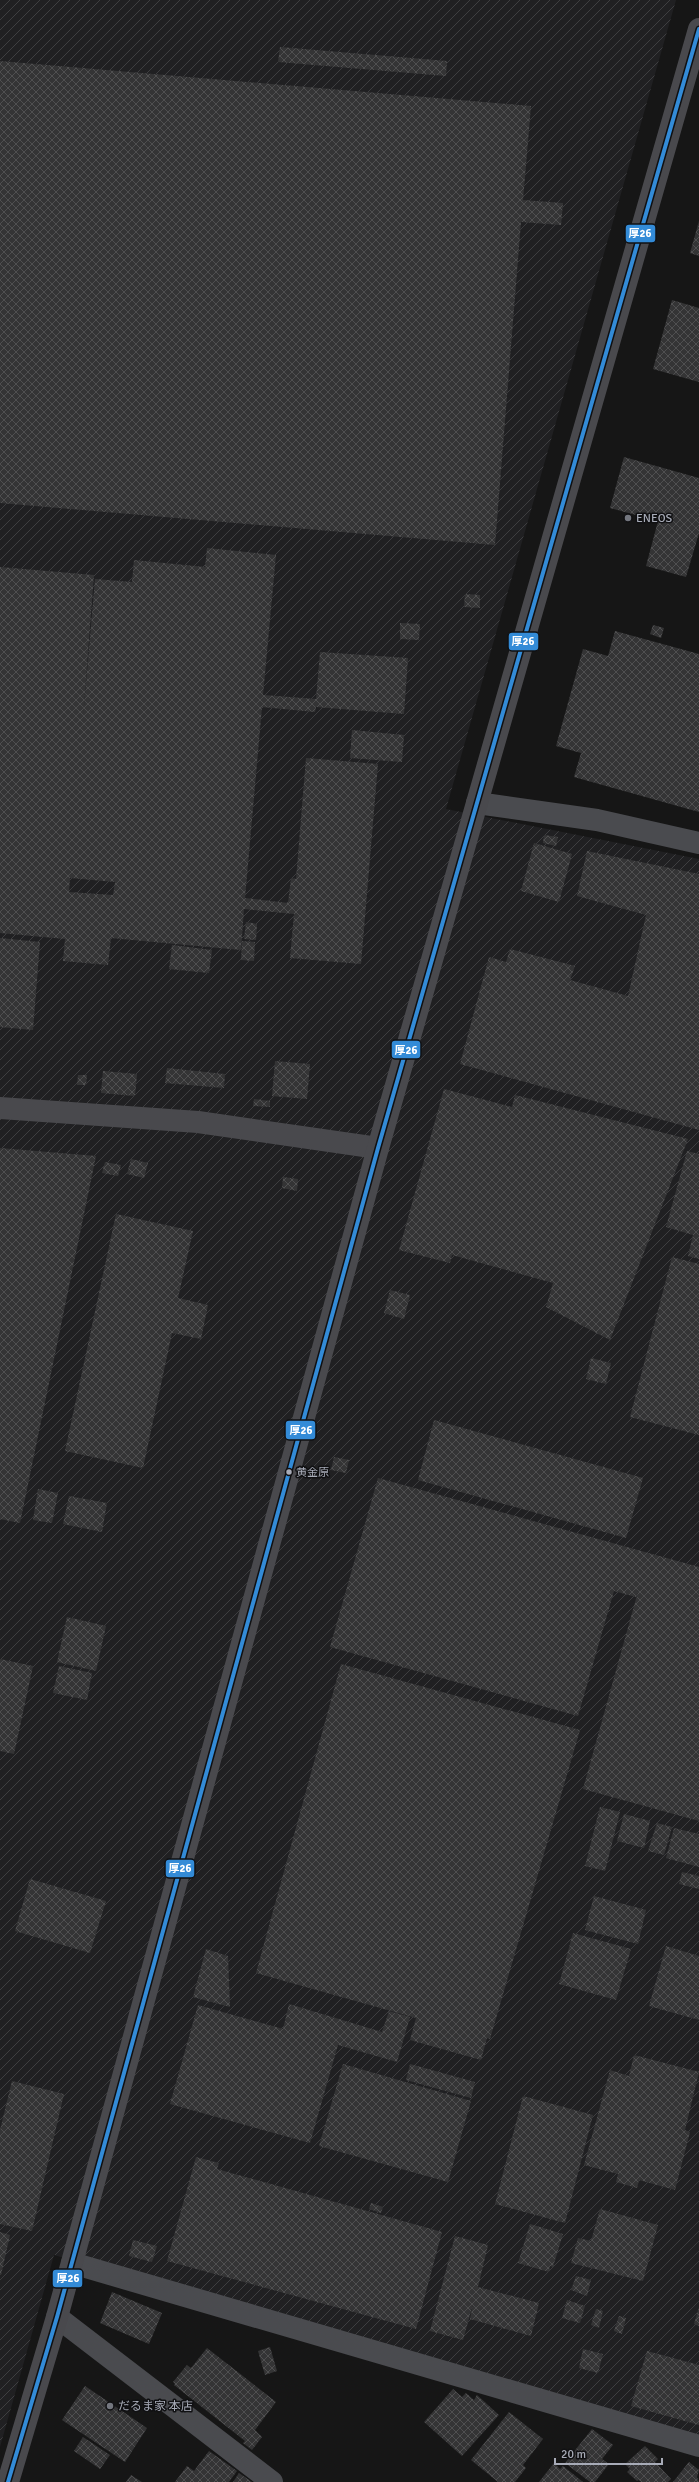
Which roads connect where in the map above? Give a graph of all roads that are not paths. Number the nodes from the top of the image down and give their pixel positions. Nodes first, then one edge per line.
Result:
1 (699, 29) edge
2 (477, 803) junction
3 (699, 843) edge
4 (0, 1108) edge
5 (378, 1148) junction
6 (72, 2263) junction
7 (57, 2317) junction
8 (699, 2446) edge
9 (8, 2482) edge
10 (272, 2482) edge

1 - 2 street
2 - 3 street
2 - 5 street
4 - 5 street
5 - 6 street
6 - 7 street
6 - 8 street
7 - 9 street
7 - 10 street

